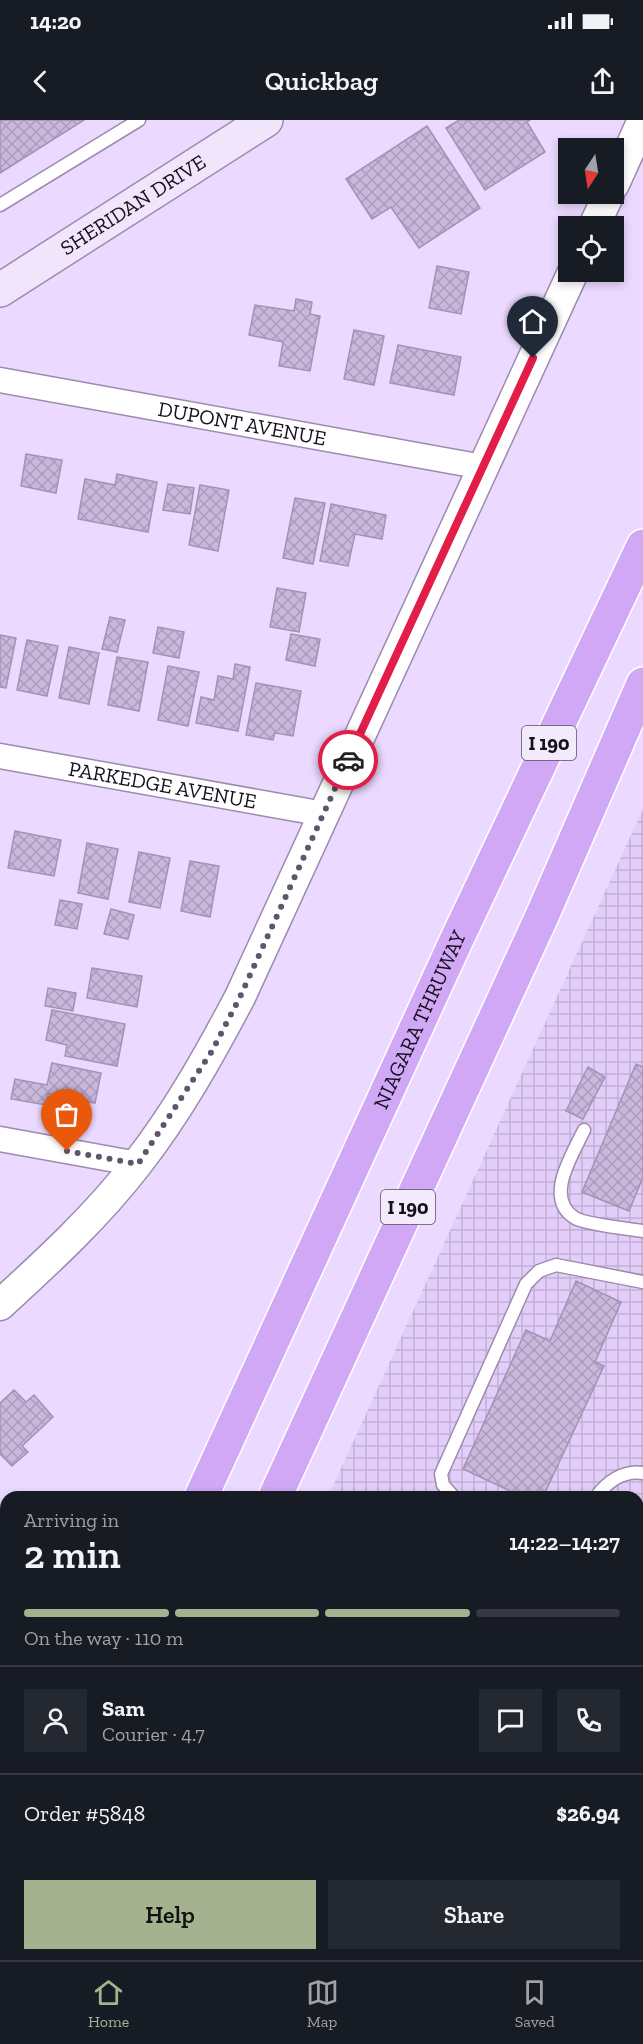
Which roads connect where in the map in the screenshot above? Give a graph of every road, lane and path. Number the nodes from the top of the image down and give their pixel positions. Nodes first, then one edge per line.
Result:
1 (139, 120) edge
2 (643, 120) edge
3 (246, 128) edge
4 (624, 162) edge
5 (0, 205) edge
6 (568, 282) edge
7 (0, 290) edge
8 (0, 380) edge
9 (483, 467) junction
10 (643, 546) edge
11 (643, 684) edge
12 (0, 756) edge
13 (324, 813) junction
14 (584, 1130) dead end
15 (0, 1139) edge
16 (138, 1164) junction
17 (643, 1231) edge
18 (643, 1282) edge
19 (0, 1305) edge
20 (643, 1473) edge
21 (204, 1491) edge
22 (278, 1491) edge
23 (448, 1491) edge
24 (601, 1491) edge

1 - 5 lane
2 - 4 street
3 - 7 main road, SHERIDAN DRIVE
6 - 9 street
8 - 9 street, DUPONT AVENUE
9 - 13 street
10 - 21 highway, NIAGARA THRUWAY / I 190
11 - 22 highway, I 190
12 - 13 street, PARKEDGE AVENUE
13 - 16 street
14 - 17 lane
15 - 16 street
16 - 19 street
18 - 23 lane
20 - 24 lane

